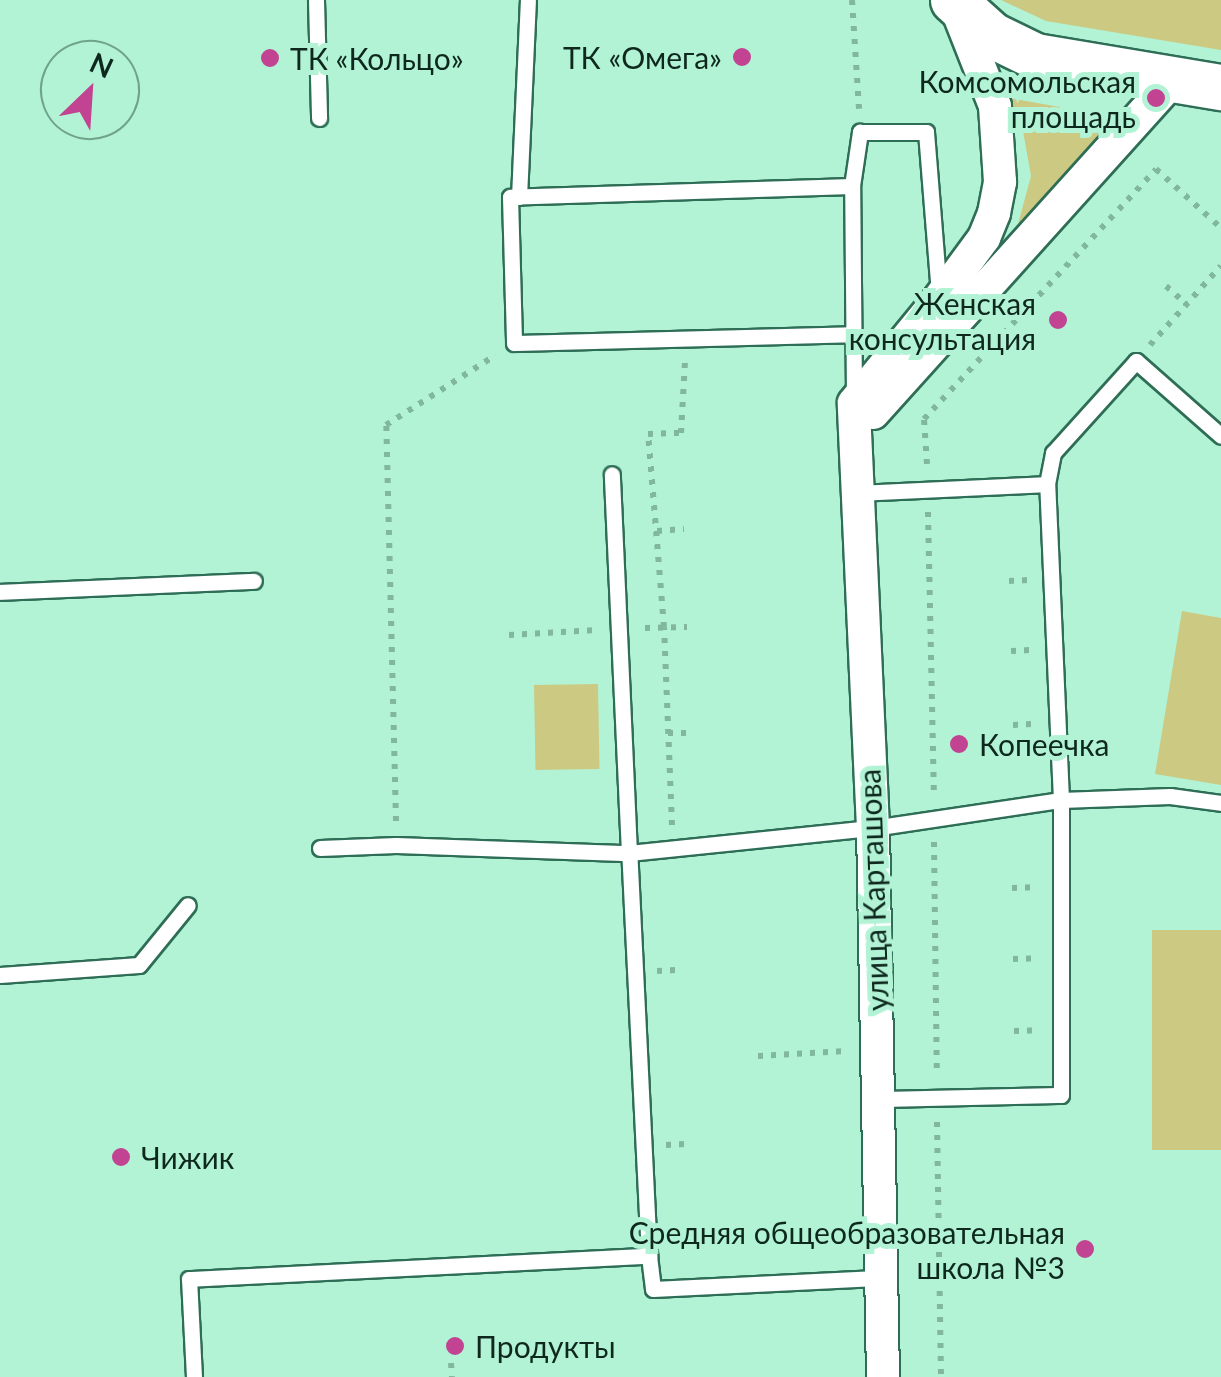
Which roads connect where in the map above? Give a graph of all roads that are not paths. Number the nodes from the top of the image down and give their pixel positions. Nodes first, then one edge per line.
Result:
1 (316, 0) edge
2 (528, 0) edge
3 (953, 2) edge
4 (1174, 80) junction
5 (1221, 87) edge
6 (319, 118) dead end
7 (852, 186) junction
8 (518, 196) junction
9 (939, 299) junction
10 (854, 334) junction
11 (856, 417) junction
12 (1221, 436) edge
13 (612, 474) dead end
14 (1047, 484) junction
15 (859, 494) junction
16 (254, 581) dead end
17 (0, 592) edge
18 (1062, 800) junction
19 (1221, 803) edge
20 (873, 828) junction
21 (320, 848) dead end
22 (629, 853) junction
23 (188, 906) dead end
24 (0, 975) edge
25 (879, 1099) junction
26 (649, 1256) junction
27 (882, 1278) junction
28 (194, 1377) edge
29 (884, 1377) edge

1 - 6 lane
2 - 8 lane
3 - 4 main road
3 - 9 street
4 - 5 main road
4 - 11 street
7 - 8 lane
7 - 9 lane
7 - 10 lane
8 - 10 lane
9 - 11 street
10 - 11 lane
11 - 15 street, улица Карташова
12 - 14 lane
13 - 22 lane
14 - 15 lane
14 - 18 lane
15 - 20 street, улица Карташова
16 - 17 lane
18 - 19 lane
18 - 20 lane
18 - 25 lane
20 - 22 lane
20 - 25 street, улица Карташова
21 - 22 lane
22 - 26 lane
23 - 24 lane
25 - 27 street, улица Карташова
26 - 27 lane
26 - 28 lane
27 - 29 street, улица Карташова

